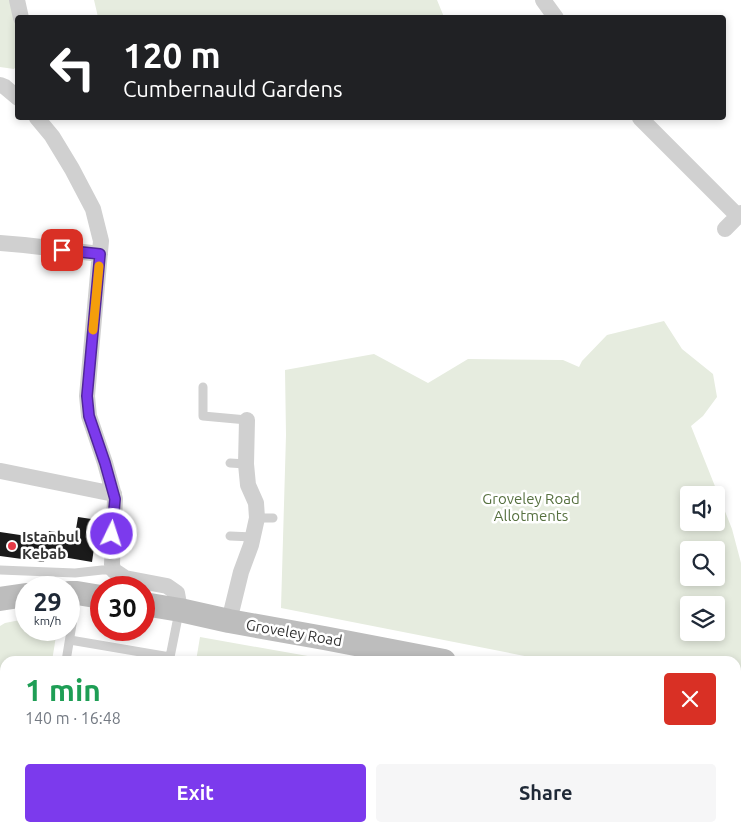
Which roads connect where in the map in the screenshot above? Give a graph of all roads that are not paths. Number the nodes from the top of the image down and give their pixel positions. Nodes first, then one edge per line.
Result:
1 (17, 0) edge
2 (543, 0) edge
3 (20, 15) edge
4 (554, 15) edge
5 (0, 86) edge
6 (15, 95) edge
7 (39, 120) edge
8 (642, 120) edge
9 (739, 215) edge
10 (725, 228) dead end
11 (0, 243) edge
12 (100, 254) junction
13 (203, 388) dead end
14 (248, 420) joint
15 (1, 471) dead end
16 (114, 494) junction
17 (230, 536) dead end
18 (253, 537) junction
19 (0, 570) edge
20 (113, 570) junction
21 (15, 597) edge
22 (0, 599) edge
23 (155, 606) edge
24 (180, 610) junction
25 (229, 621) junction
26 (70, 641) edge
27 (76, 641) edge
28 (67, 656) edge
29 (164, 656) edge
30 (170, 656) edge
31 (418, 656) edge

1 - 3 street
2 - 4 street
5 - 6 street
7 - 12 street
8 - 9 street
9 - 10 street
11 - 12 street
12 - 16 street
13 - 14 lane
14 - 18 street
15 - 16 street
16 - 20 street
17 - 18 lane
18 - 25 street
19 - 20 lane
20 - 24 street
21 - 22 street
23 - 24 street, Groveley Road
24 - 25 street, Groveley Road
24 - 30 lane
25 - 31 street, Groveley Road
26 - 28 lane
27 - 29 lane

